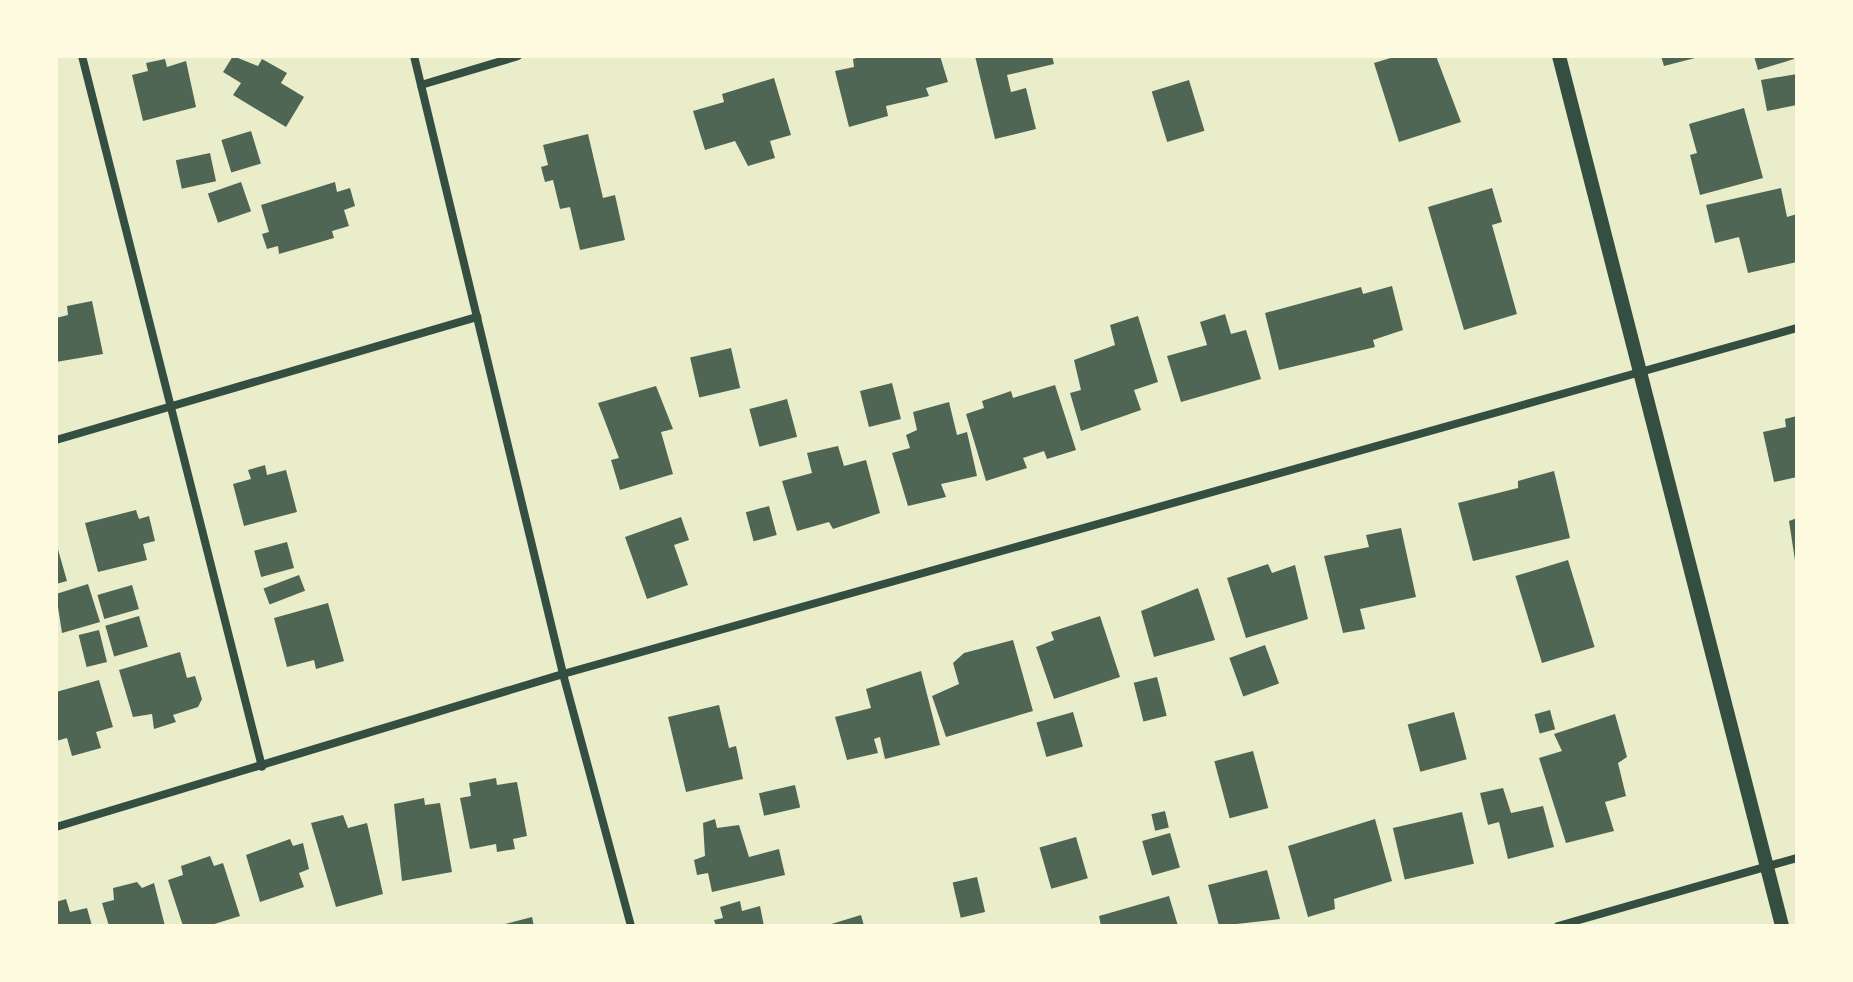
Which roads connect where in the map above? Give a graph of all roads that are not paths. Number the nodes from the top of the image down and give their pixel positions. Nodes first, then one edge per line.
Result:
1 (82, 56) edge
2 (414, 56) edge
3 (518, 56) edge
4 (1559, 56) edge
5 (421, 85) junction
6 (477, 317) junction
7 (1797, 328) edge
8 (1639, 371) junction
9 (169, 407) junction
10 (56, 440) edge
11 (563, 674) junction
12 (262, 767) junction
13 (56, 827) edge
14 (1797, 858) edge
15 (1768, 867) junction
16 (631, 926) edge
17 (1558, 926) edge
18 (1782, 926) edge

1 - 9 street
2 - 5 street
3 - 5 street
4 - 8 street
5 - 6 street
6 - 9 street
6 - 11 street
7 - 8 street
8 - 11 street
8 - 15 street
9 - 10 street
9 - 12 street
11 - 12 street
11 - 16 street
12 - 13 street
14 - 15 street
15 - 17 street
15 - 18 street

